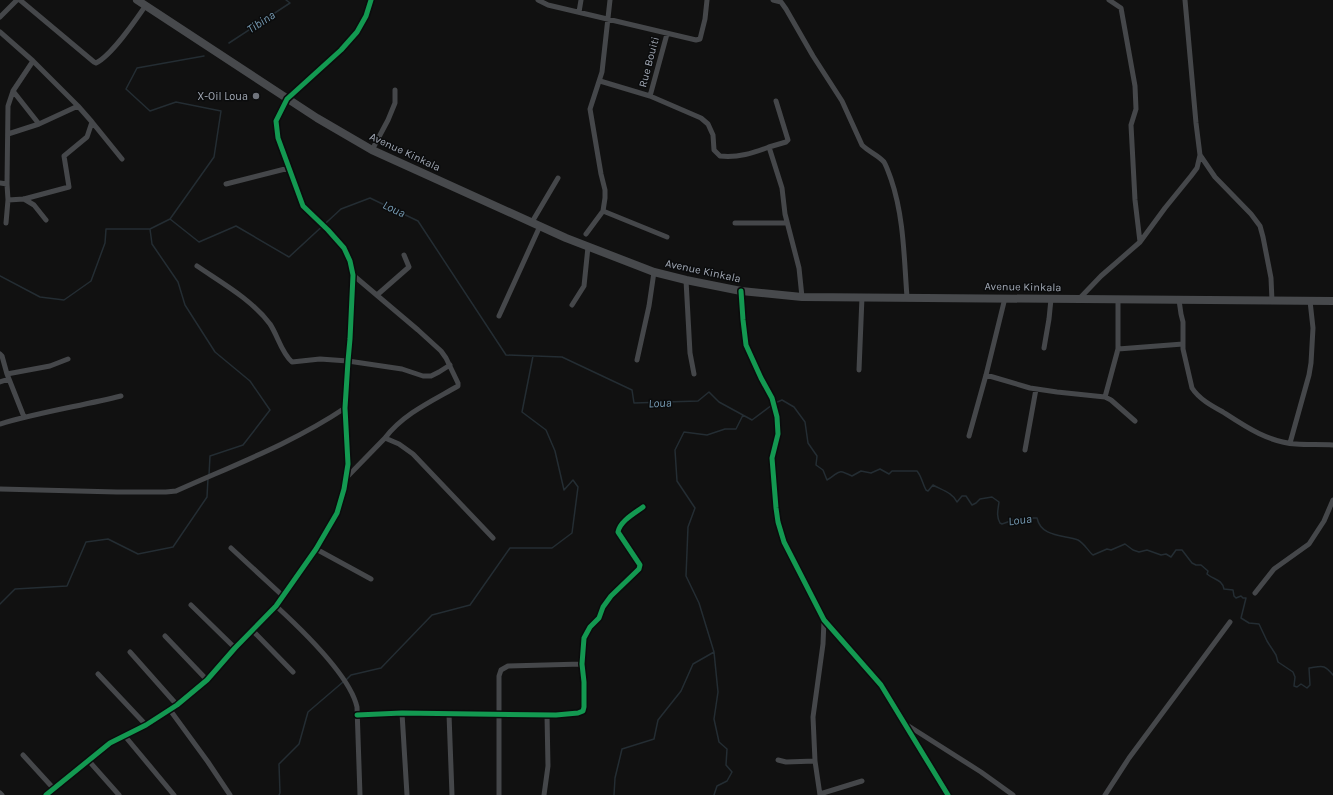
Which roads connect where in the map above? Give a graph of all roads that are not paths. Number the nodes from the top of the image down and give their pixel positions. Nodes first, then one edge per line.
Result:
1 (17, 0) edge
2 (20, 0) edge
3 (137, 0) edge
4 (371, 0) edge
5 (538, 0) edge
6 (581, 0) edge
7 (610, 0) edge
8 (707, 0) edge
9 (773, 0) edge
10 (1109, 0) edge
11 (1119, 0) edge
12 (1185, 0) edge
13 (781, 1) edge
14 (146, 5) junction
15 (1121, 8) junction
16 (579, 12) junction
17 (0, 17) edge
18 (608, 20) junction
19 (0, 32) edge
20 (667, 34) junction
21 (33, 61) junction
22 (600, 81) junction
23 (395, 90) dead end
24 (13, 91) junction
25 (650, 96) junction
26 (287, 99) junction
27 (776, 102) dead end
28 (78, 106) junction
29 (92, 122) junction
30 (39, 124) junction
31 (8, 134) junction
32 (769, 148) junction
33 (372, 150) junction
34 (1200, 155) junction
35 (122, 159) dead end
36 (289, 168) junction
37 (558, 178) dead end
38 (0, 183) edge
39 (7, 184) junction
40 (226, 184) dead end
41 (24, 199) junction
42 (8, 200) junction
43 (603, 211) junction
44 (46, 220) dead end
45 (532, 222) junction
46 (6, 223) dead end
47 (735, 223) dead end
48 (787, 223) junction
49 (540, 226) junction
50 (586, 234) dead end
51 (667, 237) dead end
52 (1140, 242) junction
53 (588, 247) junction
54 (404, 255) dead end
55 (197, 266) dead end
56 (654, 272) junction
57 (353, 275) junction
58 (686, 280) junction
59 (741, 291) junction
60 (377, 295) junction
61 (802, 297) junction
62 (862, 297) junction
63 (907, 297) junction
64 (1005, 298) junction
65 (1051, 299) junction
66 (1079, 299) junction
67 (1118, 299) junction
68 (1179, 300) junction
69 (1310, 300) junction
70 (1272, 301) junction
71 (1333, 301) edge
72 (572, 305) dead end
73 (498, 316) dead end
74 (1183, 344) junction
75 (1044, 348) dead end
76 (1118, 349) junction
77 (0, 354) edge
78 (68, 360) dead end
79 (637, 360) dead end
80 (348, 361) junction
81 (450, 365) junction
82 (859, 370) dead end
83 (694, 374) dead end
84 (986, 375) junction
85 (8, 377) junction
86 (0, 382) edge
87 (1036, 389) junction
88 (121, 396) dead end
89 (1105, 397) junction
90 (345, 408) junction
91 (24, 417) junction
92 (1136, 421) dead end
93 (0, 424) edge
94 (969, 436) dead end
95 (385, 438) junction
96 (1290, 443) junction
97 (1333, 445) edge
98 (1025, 450) dead end
99 (347, 477) junction
100 (0, 489) edge
101 (1333, 500) edge
102 (643, 507) dead end
103 (494, 538) dead end
104 (231, 548) dead end
105 (316, 549) junction
106 (371, 579) dead end
107 (1255, 593) dead end
108 (283, 596) junction
109 (191, 605) dead end
110 (276, 606) junction
111 (824, 620) junction
112 (1230, 622) dead end
113 (252, 631) junction
114 (165, 636) dead end
115 (235, 648) junction
116 (130, 652) dead end
117 (582, 664) junction
118 (293, 672) dead end
119 (98, 674) dead end
120 (208, 680) junction
121 (177, 705) junction
122 (170, 710) junction
123 (402, 713) junction
124 (449, 714) junction
125 (499, 714) junction
126 (357, 715) junction
127 (547, 715) junction
128 (906, 723) junction
129 (146, 725) junction
130 (124, 735) junction
131 (23, 754) dead end
132 (88, 760) junction
133 (778, 760) dead end
134 (815, 761) junction
135 (862, 782) dead end
136 (54, 788) junction
137 (820, 794) edge
138 (46, 795) edge
139 (119, 795) edge
140 (174, 795) edge
141 (230, 795) edge
142 (360, 795) edge
143 (407, 795) edge
144 (452, 795) edge
145 (499, 795) edge
146 (544, 795) edge
147 (948, 795) edge
148 (1013, 795) edge
149 (1105, 795) edge

1 - 17 street
2 - 14 street
3 - 14 main road, Avenue Kinkala
4 - 26 street
5 - 16 street
6 - 16 street
7 - 18 street
8 - 20 street
9 - 13 street
10 - 15 street
11 - 15 street
12 - 34 street
13 - 63 street
14 - 26 main road, Avenue Kinkala
15 - 52 street
16 - 18 street
18 - 20 street
18 - 22 street
19 - 21 street
20 - 25 street, Rue Bouiti
21 - 24 street
21 - 28 street
22 - 25 street
22 - 43 street
23 - 33 street
24 - 30 street
24 - 31 street
25 - 32 street
26 - 33 main road, Avenue Kinkala
26 - 36 street
27 - 32 street
28 - 29 street
28 - 30 street
29 - 35 street
29 - 41 street
30 - 31 street
31 - 39 street
32 - 48 street
33 - 45 main road, Avenue Kinkala
34 - 52 street
34 - 70 street
36 - 40 street
36 - 57 street
37 - 45 street
38 - 39 street
39 - 42 street
41 - 42 street
41 - 44 street
42 - 46 street
43 - 50 street
43 - 51 street
45 - 49 main road, Avenue Kinkala
47 - 48 street
48 - 61 street
49 - 53 main road, Avenue Kinkala
49 - 73 street
52 - 66 street
53 - 56 main road, Avenue Kinkala
53 - 72 street
54 - 60 street
55 - 80 street
56 - 58 main road, Avenue Kinkala
56 - 79 street
57 - 60 street
57 - 80 street
58 - 59 main road, Avenue Kinkala
58 - 83 street
59 - 61 main road, Avenue Kinkala
59 - 111 street
60 - 81 street
61 - 62 main road, Avenue Kinkala
62 - 63 main road, Avenue Kinkala
62 - 82 street
63 - 64 main road, Avenue Kinkala
64 - 65 main road, Avenue Kinkala
64 - 84 street
65 - 66 main road, Avenue Kinkala
65 - 75 street
66 - 67 main road, Avenue Kinkala
67 - 68 main road, Avenue Kinkala
67 - 76 street
68 - 70 main road, Avenue Kinkala
68 - 74 street
69 - 70 main road, Avenue Kinkala
69 - 71 main road, Avenue Kinkala
69 - 96 street
74 - 76 street
74 - 96 street
76 - 89 street
77 - 85 street
78 - 85 street
80 - 81 street
80 - 90 street
81 - 95 street
84 - 87 street
84 - 94 street
85 - 86 street
85 - 91 street
87 - 89 street
87 - 98 street
88 - 91 street
89 - 92 street
90 - 99 street
90 - 100 street
91 - 93 street
95 - 99 street
95 - 103 street
96 - 97 street
99 - 105 street
101 - 107 street
102 - 117 street
104 - 108 street
105 - 106 street
105 - 108 street
108 - 110 street
109 - 115 street
110 - 113 street
110 - 126 street
111 - 128 street
111 - 134 street
112 - 149 street
113 - 115 street
113 - 118 street
114 - 120 street
115 - 120 street
116 - 121 street
117 - 125 street
117 - 127 street
119 - 129 street
120 - 121 street
121 - 122 street
122 - 129 street
122 - 141 street
123 - 124 street
123 - 126 street
123 - 143 street
124 - 125 street
124 - 144 street
125 - 127 street
125 - 145 street
126 - 142 street
127 - 146 street
128 - 147 street
128 - 148 street
129 - 130 street
130 - 132 street
130 - 140 street
131 - 136 street
132 - 136 street
132 - 139 street
133 - 134 street
134 - 137 street
135 - 137 street
136 - 138 street

